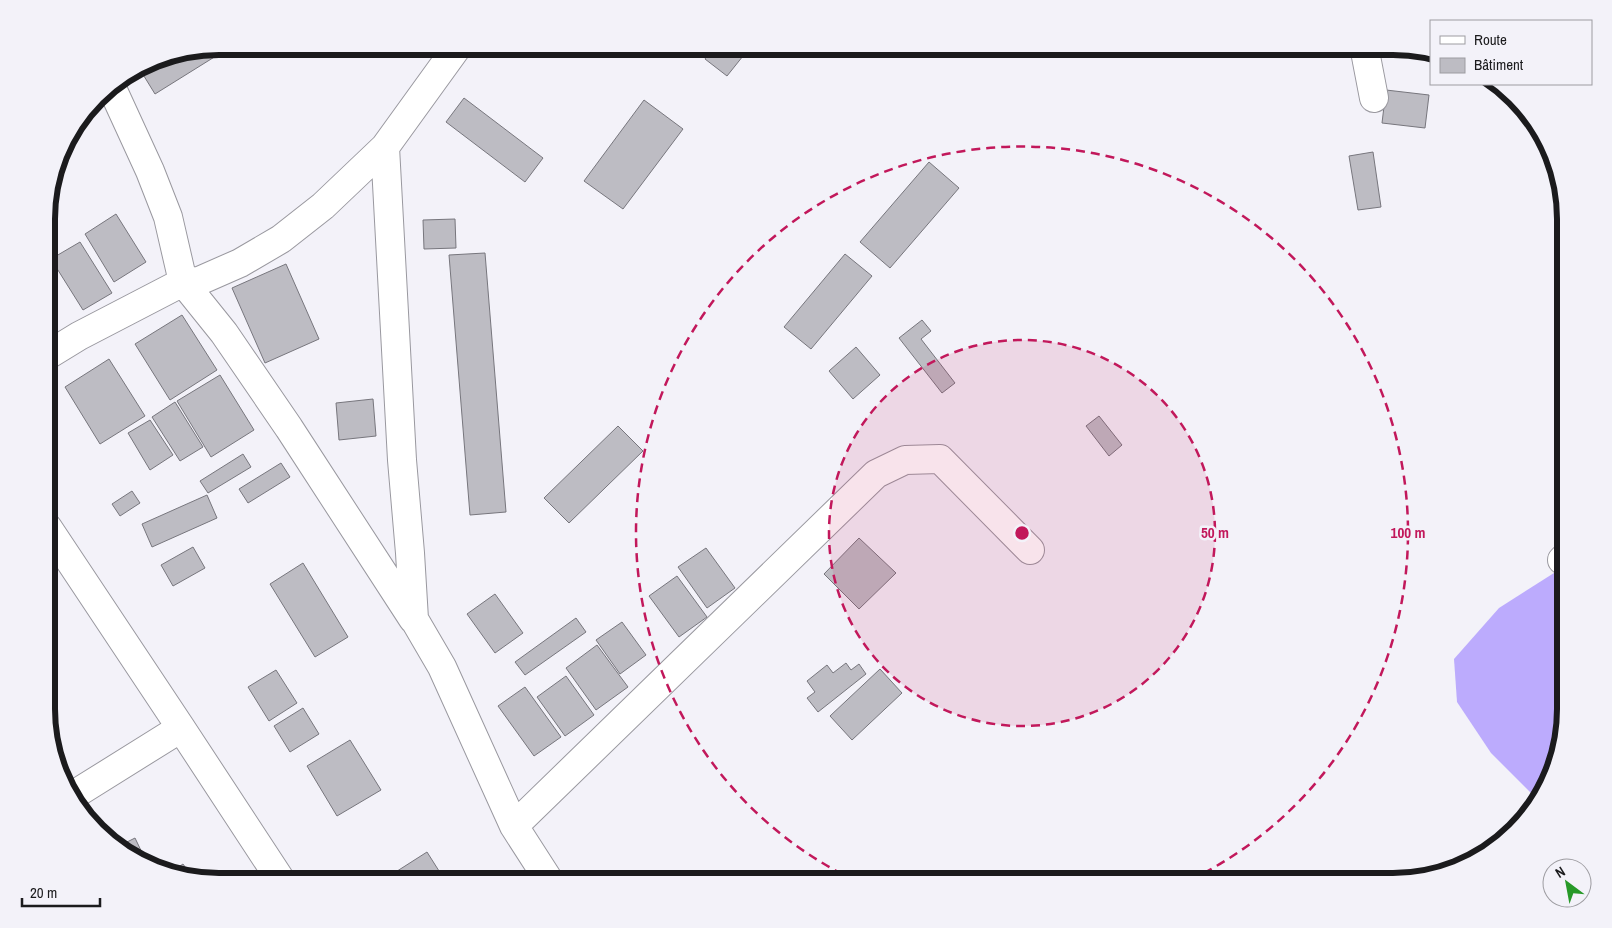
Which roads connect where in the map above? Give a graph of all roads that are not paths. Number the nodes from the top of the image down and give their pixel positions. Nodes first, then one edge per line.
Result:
1 (451, 55) edge
2 (1366, 55) edge
3 (114, 94) edge
4 (1374, 98) dead end
5 (385, 147) junction
6 (183, 282) junction
7 (55, 351) edge
8 (55, 539) edge
9 (1030, 550) dead end
10 (414, 619) junction
11 (181, 728) junction
12 (78, 792) edge
13 (514, 826) junction
14 (276, 873) edge
15 (544, 873) edge

1 - 5 street
2 - 4 street
3 - 6 street
5 - 6 street
5 - 10 street
6 - 7 street
6 - 10 street
8 - 11 street
9 - 13 street
10 - 13 street
11 - 12 street
11 - 14 street
13 - 15 street

